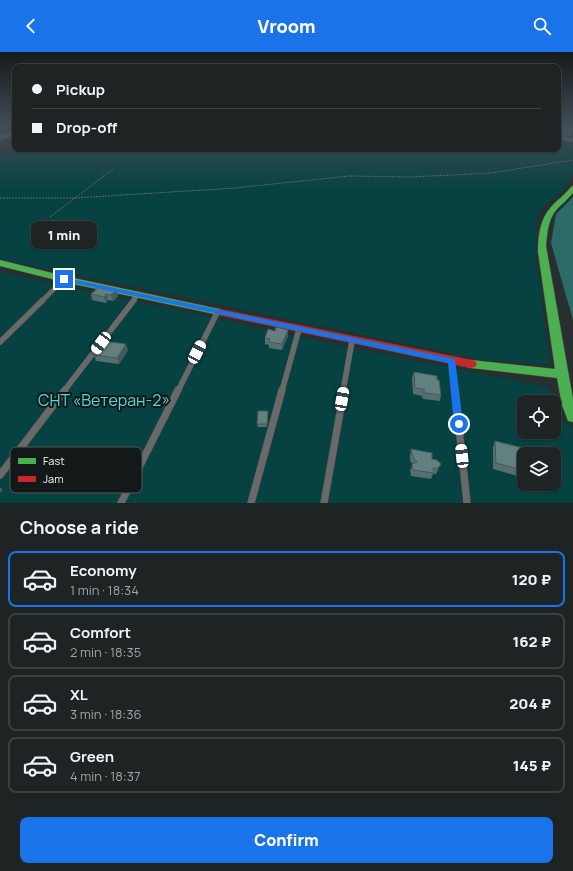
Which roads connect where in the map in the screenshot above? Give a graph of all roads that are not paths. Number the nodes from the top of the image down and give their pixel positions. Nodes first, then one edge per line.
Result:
1 (573, 188) edge
2 (0, 263) edge
3 (64, 279) junction
4 (138, 294) junction
5 (218, 311) junction
6 (299, 329) junction
7 (353, 339) junction
8 (0, 342) edge
9 (452, 361) junction
10 (562, 374) junction
11 (573, 417) edge
12 (21, 447) edge
13 (142, 461) edge
14 (10, 462) edge
15 (0, 475) edge
16 (126, 493) edge
17 (121, 503) edge
18 (251, 503) edge
19 (324, 503) edge
20 (467, 503) edge

1 - 10 street
2 - 3 street
3 - 4 street
3 - 8 lane
4 - 5 street
4 - 12 lane
5 - 6 street
5 - 13 lane
6 - 7 street
6 - 18 lane
7 - 9 street
7 - 19 lane
9 - 10 street
9 - 20 lane
10 - 11 street
14 - 15 lane
16 - 17 lane

